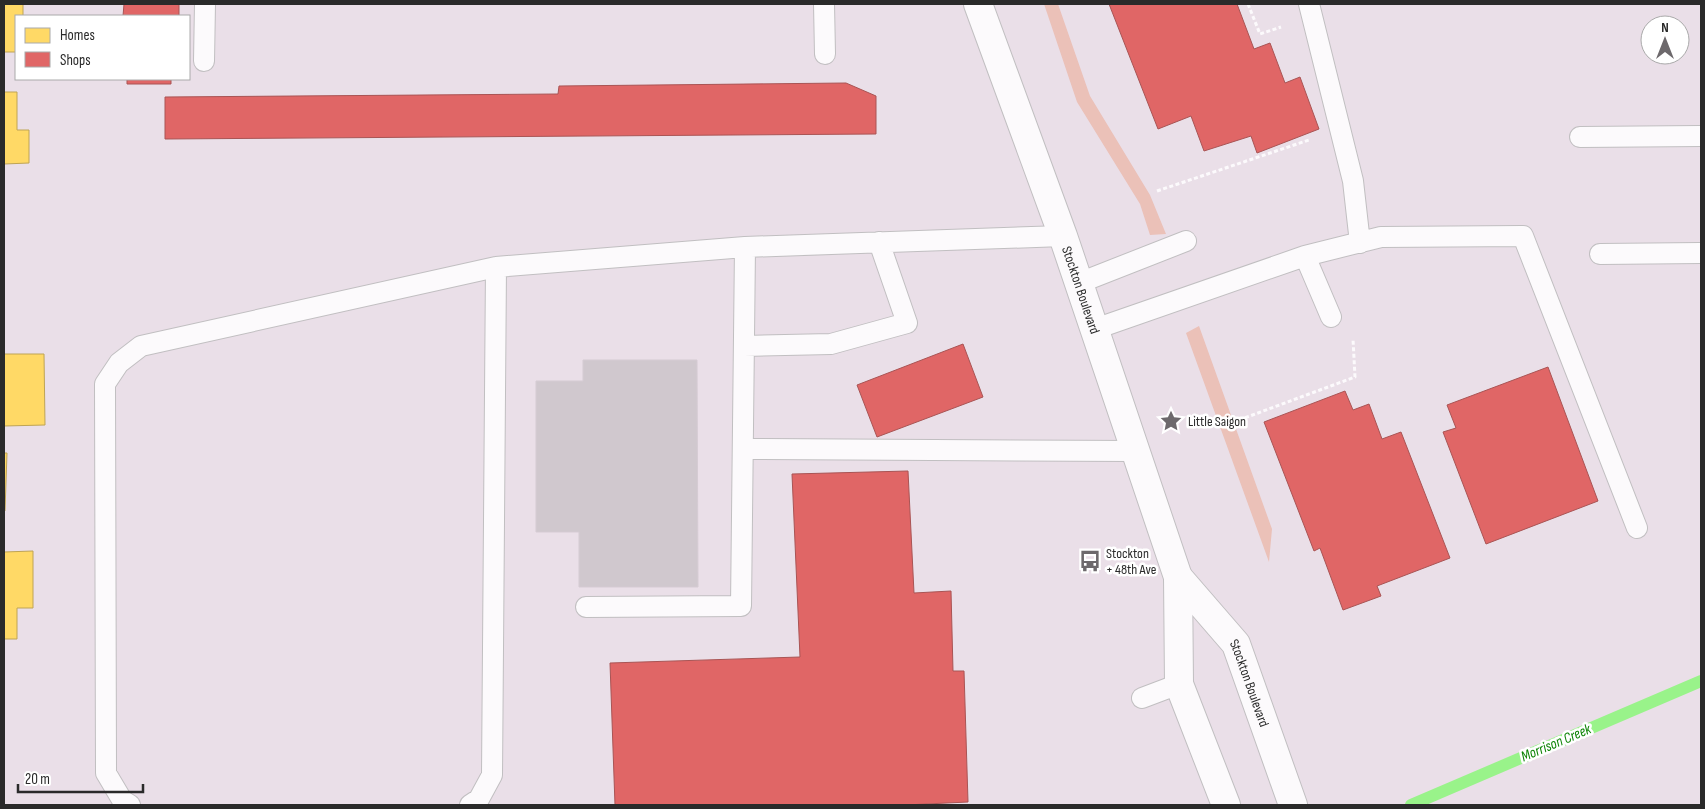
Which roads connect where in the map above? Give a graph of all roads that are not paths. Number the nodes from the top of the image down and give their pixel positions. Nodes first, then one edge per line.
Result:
1 (205, 4) edge
2 (824, 4) edge
3 (978, 4) edge
4 (1309, 4) edge
5 (825, 54) dead end
6 (204, 61) dead end
7 (1701, 136) edge
8 (1580, 137) dead end
9 (1063, 236) junction
10 (1186, 241) dead end
11 (879, 242) junction
12 (1360, 243) junction
13 (745, 247) junction
14 (1701, 253) edge
15 (1600, 254) dead end
16 (1305, 256) junction
17 (496, 268) junction
18 (1079, 283) junction
19 (1331, 317) dead end
20 (1095, 329) junction
21 (744, 346) junction
22 (742, 448) junction
23 (1134, 451) junction
24 (1637, 528) dead end
25 (1178, 577) junction
26 (586, 607) dead end
27 (1179, 684) junction
28 (1142, 698) dead end
29 (1289, 793) edge
30 (130, 805) edge
31 (470, 805) edge
32 (1226, 805) edge

1 - 6 lane
2 - 5 lane
3 - 9 main road, Stockton Boulevard
4 - 12 lane
7 - 8 lane
9 - 11 lane
9 - 18 main road, Stockton Boulevard
10 - 18 lane
11 - 13 lane
11 - 21 lane
12 - 16 lane
12 - 24 lane
13 - 17 lane
13 - 21 lane
14 - 15 lane
16 - 19 lane
16 - 20 lane
17 - 30 lane
17 - 31 lane
18 - 20 main road, Stockton Boulevard
20 - 23 main road, Stockton Boulevard
21 - 22 lane
22 - 23 lane
22 - 26 lane
23 - 25 main road, Stockton Boulevard
25 - 27 main road, Stockton Boulevard
25 - 29 main road, Stockton Boulevard
27 - 28 lane
27 - 32 main road, Stockton Boulevard

